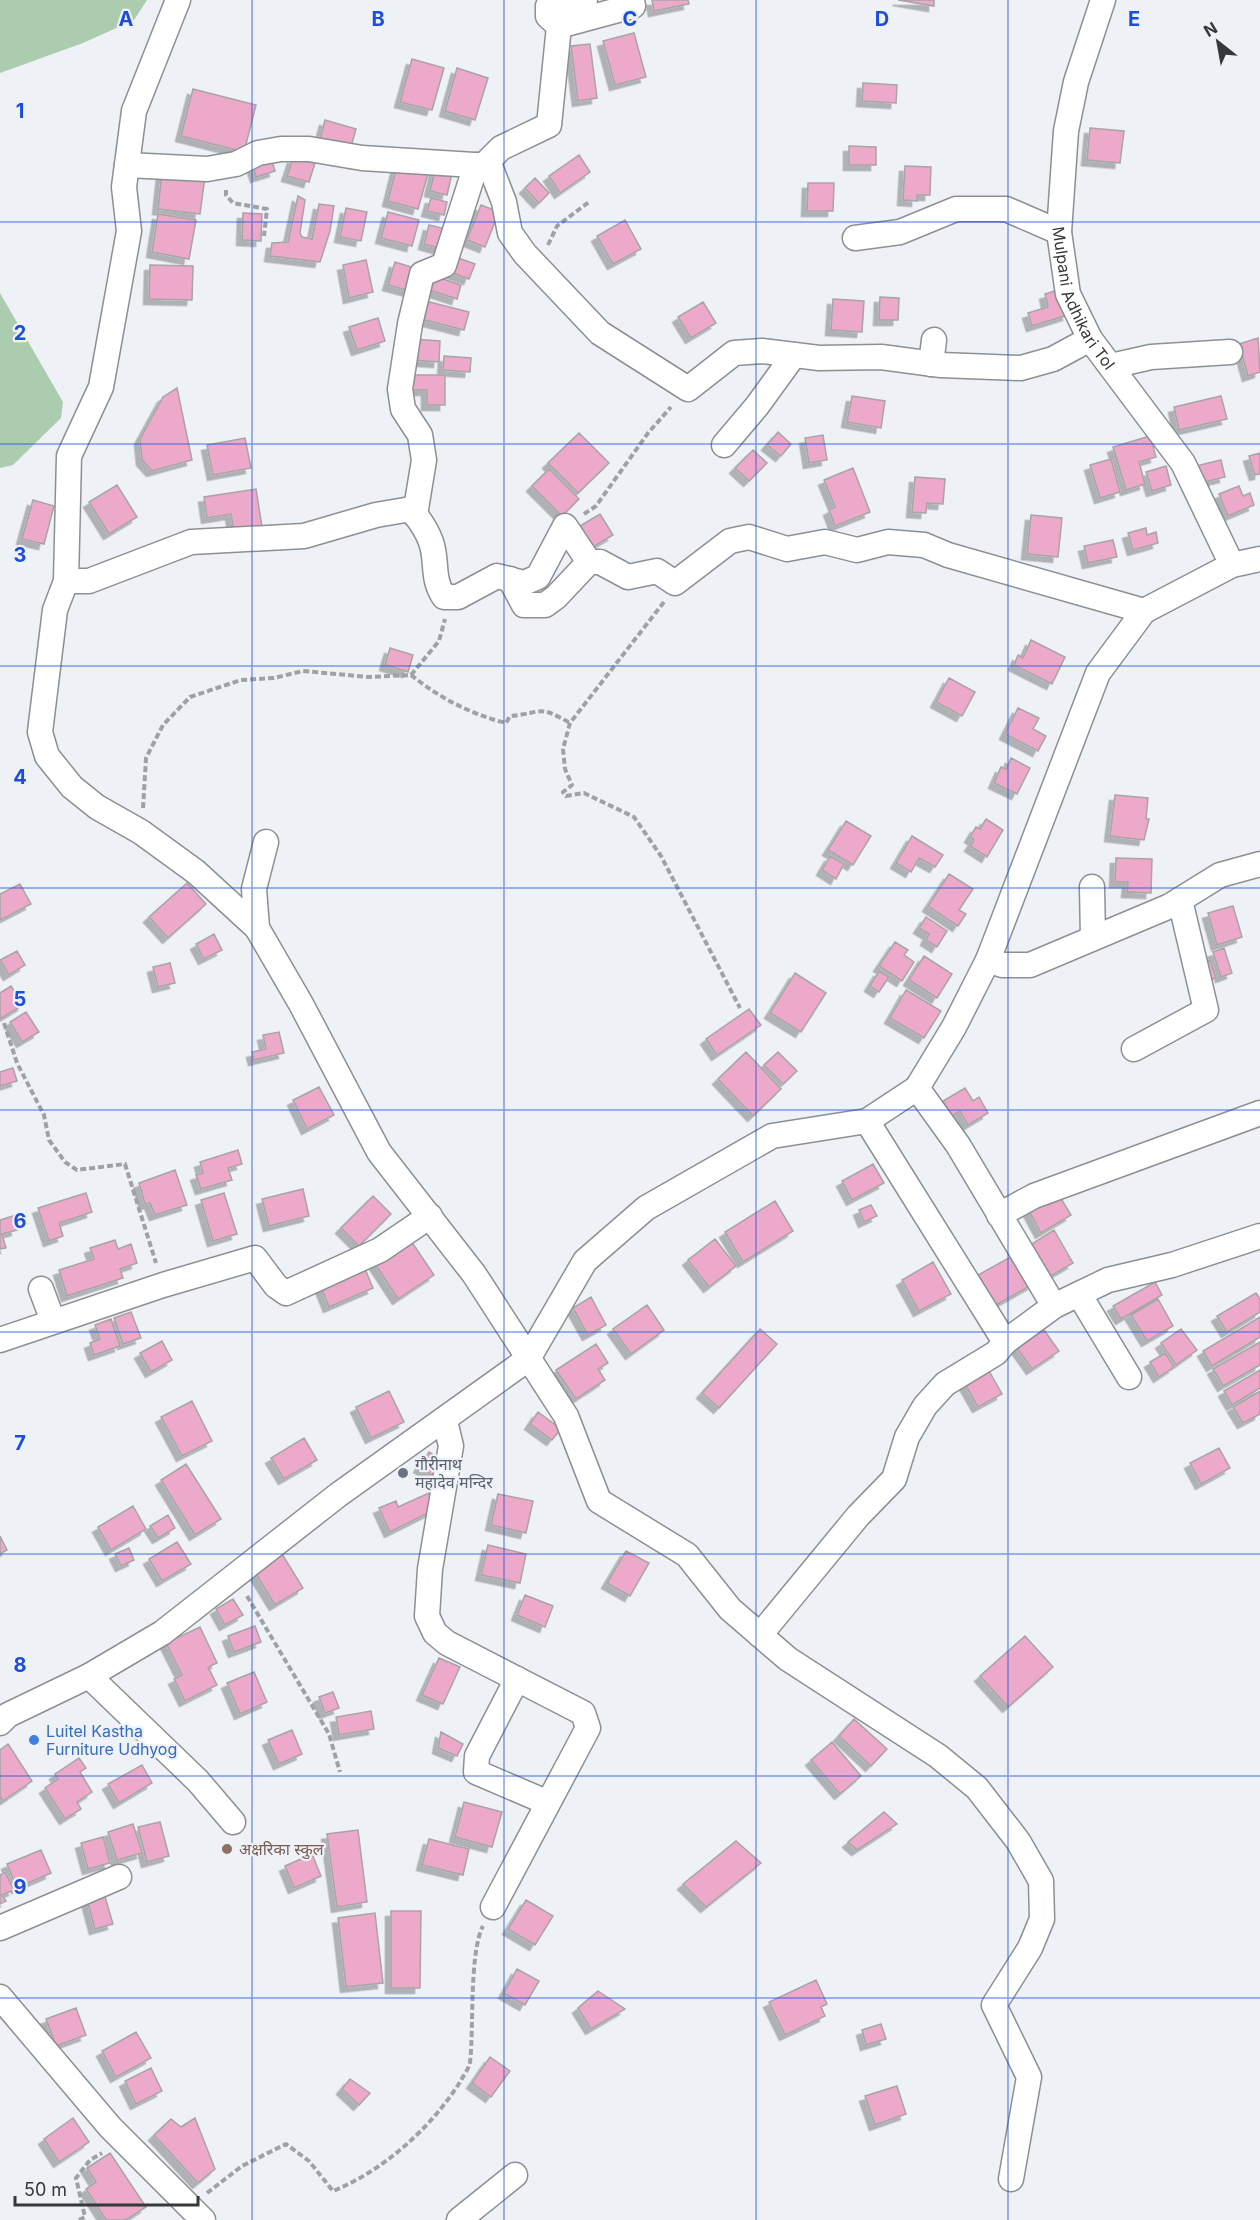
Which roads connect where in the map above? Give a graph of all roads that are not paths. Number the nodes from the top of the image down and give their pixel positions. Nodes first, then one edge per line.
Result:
1 (178, 0) edge
2 (585, 0) edge
3 (632, 0) edge
4 (1103, 0) edge
5 (559, 26) junction
6 (127, 165) junction
7 (480, 166) junction
8 (1059, 232) junction
9 (855, 238) dead end
10 (1090, 339) junction
11 (1230, 352) dead end
12 (794, 355) junction
13 (1111, 366) junction
14 (724, 445) dead end
15 (415, 515) junction
16 (1260, 559) edge
17 (589, 562) junction
18 (1232, 565) junction
19 (510, 579) junction
20 (66, 580) junction
21 (1144, 611) junction
22 (266, 842) dead end
23 (1260, 864) edge
24 (1092, 887) dead end
25 (1180, 900) junction
26 (257, 928) junction
27 (1094, 938) junction
28 (987, 960) junction
29 (1134, 1049) dead end
30 (917, 1088) junction
31 (1260, 1113) edge
32 (867, 1121) junction
33 (999, 1215) junction
34 (430, 1216) junction
35 (1260, 1236) edge
36 (41, 1289) dead end
37 (1079, 1294) junction
38 (1054, 1306) junction
39 (53, 1321) junction
40 (0, 1340) edge
41 (1005, 1342) junction
42 (528, 1359) junction
43 (1129, 1377) dead end
44 (445, 1421) junction
45 (760, 1635) junction
46 (89, 1676) junction
47 (517, 1679) junction
48 (0, 1724) edge
49 (546, 1802) junction
50 (233, 1822) dead end
51 (119, 1877) dead end
52 (493, 1907) road end
53 (0, 1928) edge
54 (0, 1997) edge
55 (514, 2175) dead end
56 (1011, 2179) dead end
57 (196, 2213) edge
58 (459, 2220) edge

1 - 6 street
2 - 5 street
3 - 5 street
4 - 8 street, Mulpani Adhikari Tol
5 - 7 street
6 - 7 street
6 - 20 street
7 - 12 street
7 - 15 street
8 - 9 street
8 - 10 street, Mulpani Adhikari Tol
10 - 12 street
10 - 13 street, Mulpani Adhikari Tol
11 - 13 street
12 - 14 street
13 - 18 street, Mulpani Adhikari Tol
15 - 19 street
15 - 20 street
16 - 18 street
17 - 19 street
17 - 19 street
17 - 21 street
18 - 21 street
20 - 26 street
21 - 28 street
22 - 26 street
23 - 25 street
24 - 27 street
25 - 27 street
25 - 29 street
26 - 34 street
27 - 28 street
28 - 30 street
30 - 32 street
30 - 33 street
31 - 33 street
32 - 41 street
32 - 42 street
33 - 38 street
34 - 39 street
34 - 42 street
35 - 37 street
36 - 39 street
37 - 38 street
37 - 43 street
38 - 41 street
39 - 40 street
41 - 45 street
42 - 44 street
42 - 45 street
44 - 46 street
44 - 47 street
45 - 56 street
46 - 48 street
46 - 50 street
47 - 49 street
47 - 49 street
49 - 52 street
51 - 53 street
54 - 57 street
55 - 58 street

